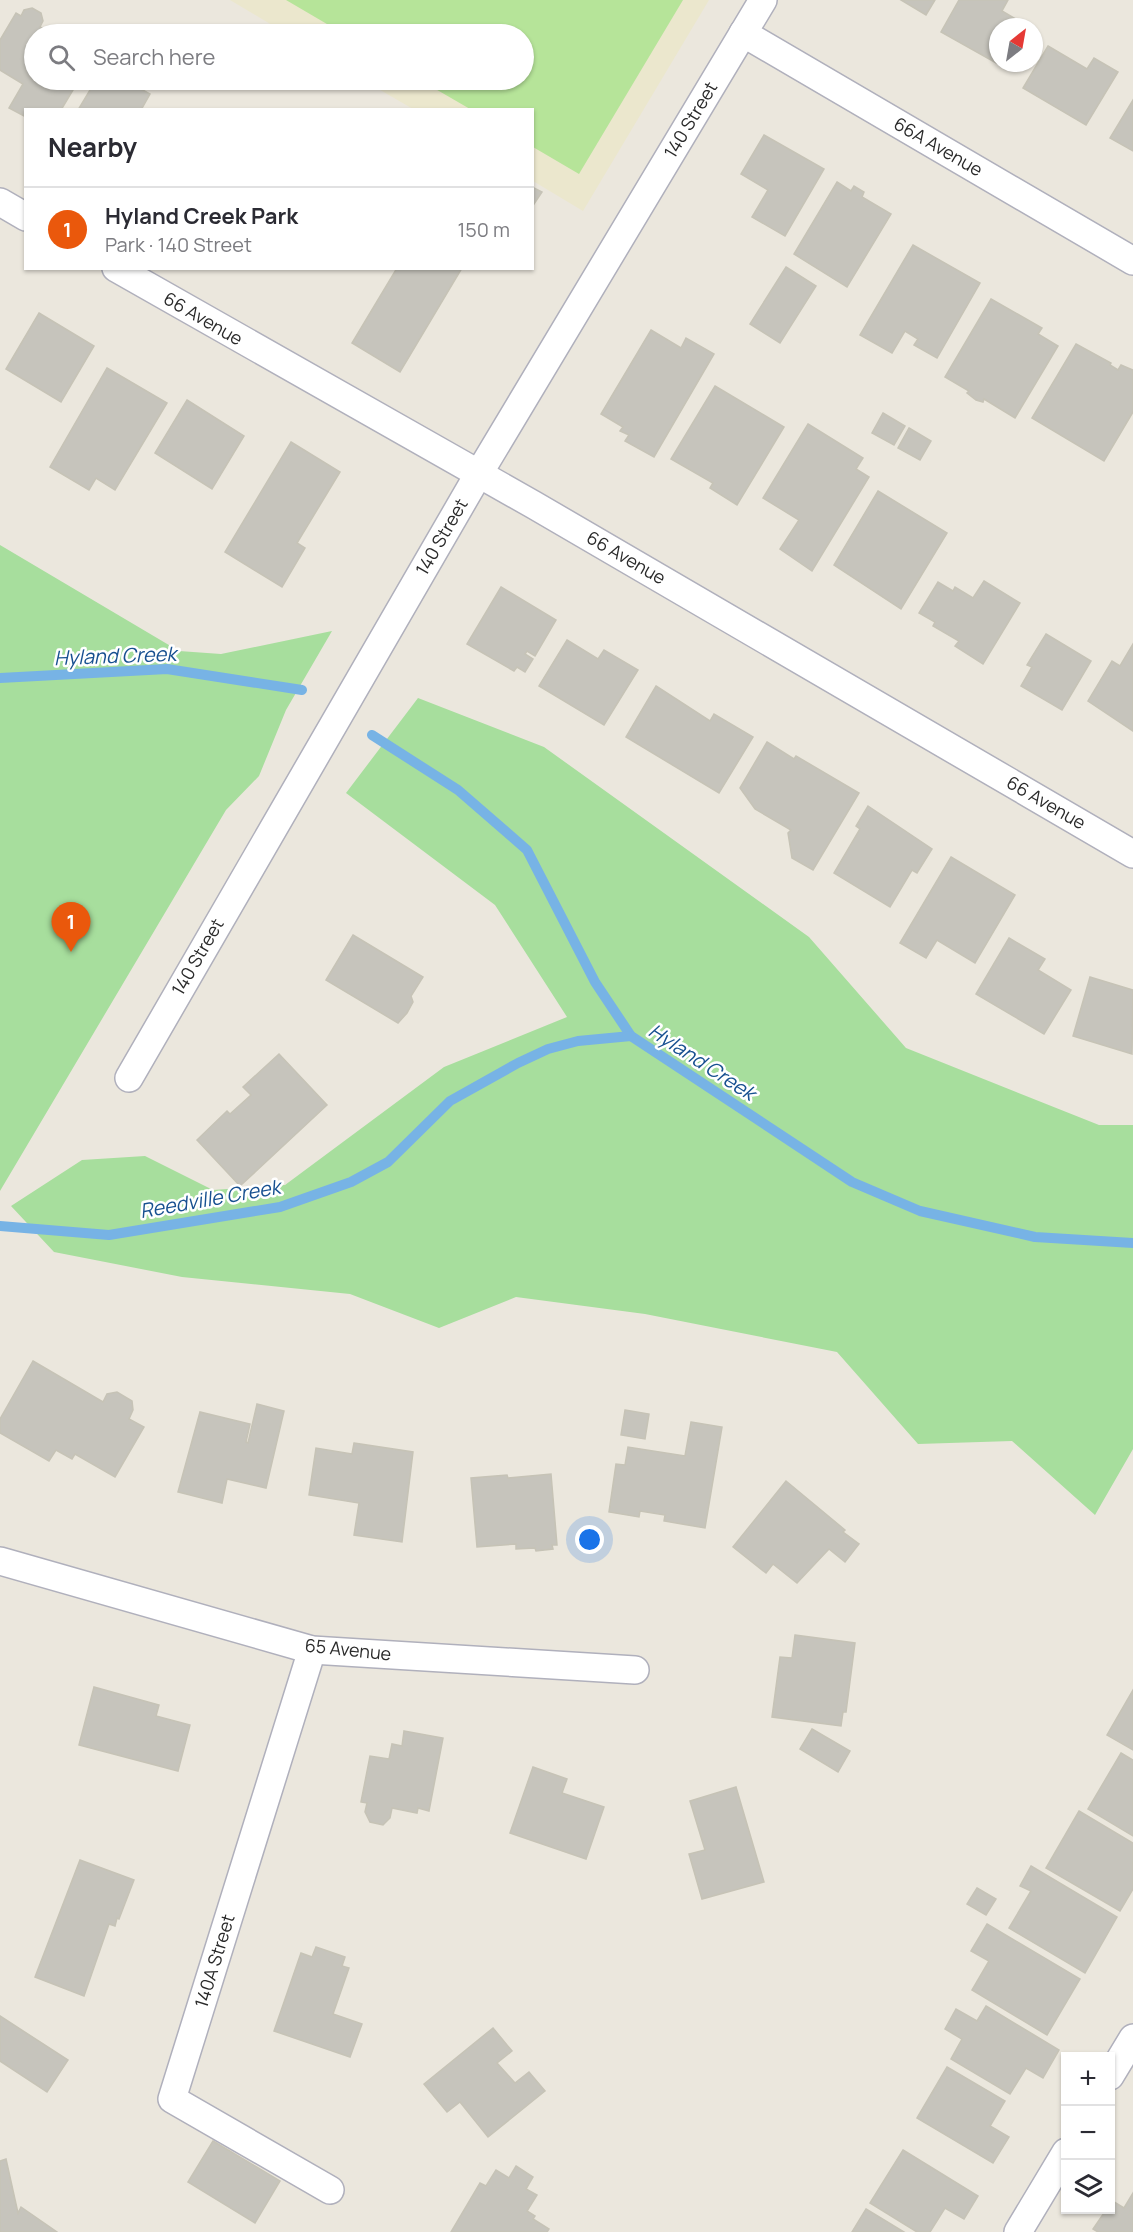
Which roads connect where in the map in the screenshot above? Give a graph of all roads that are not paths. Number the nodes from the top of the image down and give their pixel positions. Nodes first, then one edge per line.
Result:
1 (763, 0) edge
2 (743, 33) junction
3 (0, 202) edge
4 (24, 216) edge
5 (1133, 261) edge
6 (119, 270) edge
7 (478, 475) junction
8 (1133, 854) edge
9 (129, 1078) dead end
10 (0, 1561) edge
11 (312, 1650) junction
12 (635, 1670) dead end
13 (1133, 2038) edge
14 (1115, 2068) edge
15 (1061, 2159) edge
16 (330, 2190) dead end
17 (1018, 2232) edge

1 - 2 street, 140 Street
2 - 5 street, 66A Avenue
2 - 7 street, 140 Street
3 - 4 street
6 - 7 street, 66 Avenue
7 - 8 street, 66 Avenue
7 - 9 street, 140 Street
10 - 11 street, 65 Avenue
11 - 12 street, 65 Avenue
11 - 16 street, 140A Street
13 - 14 street
15 - 17 street

